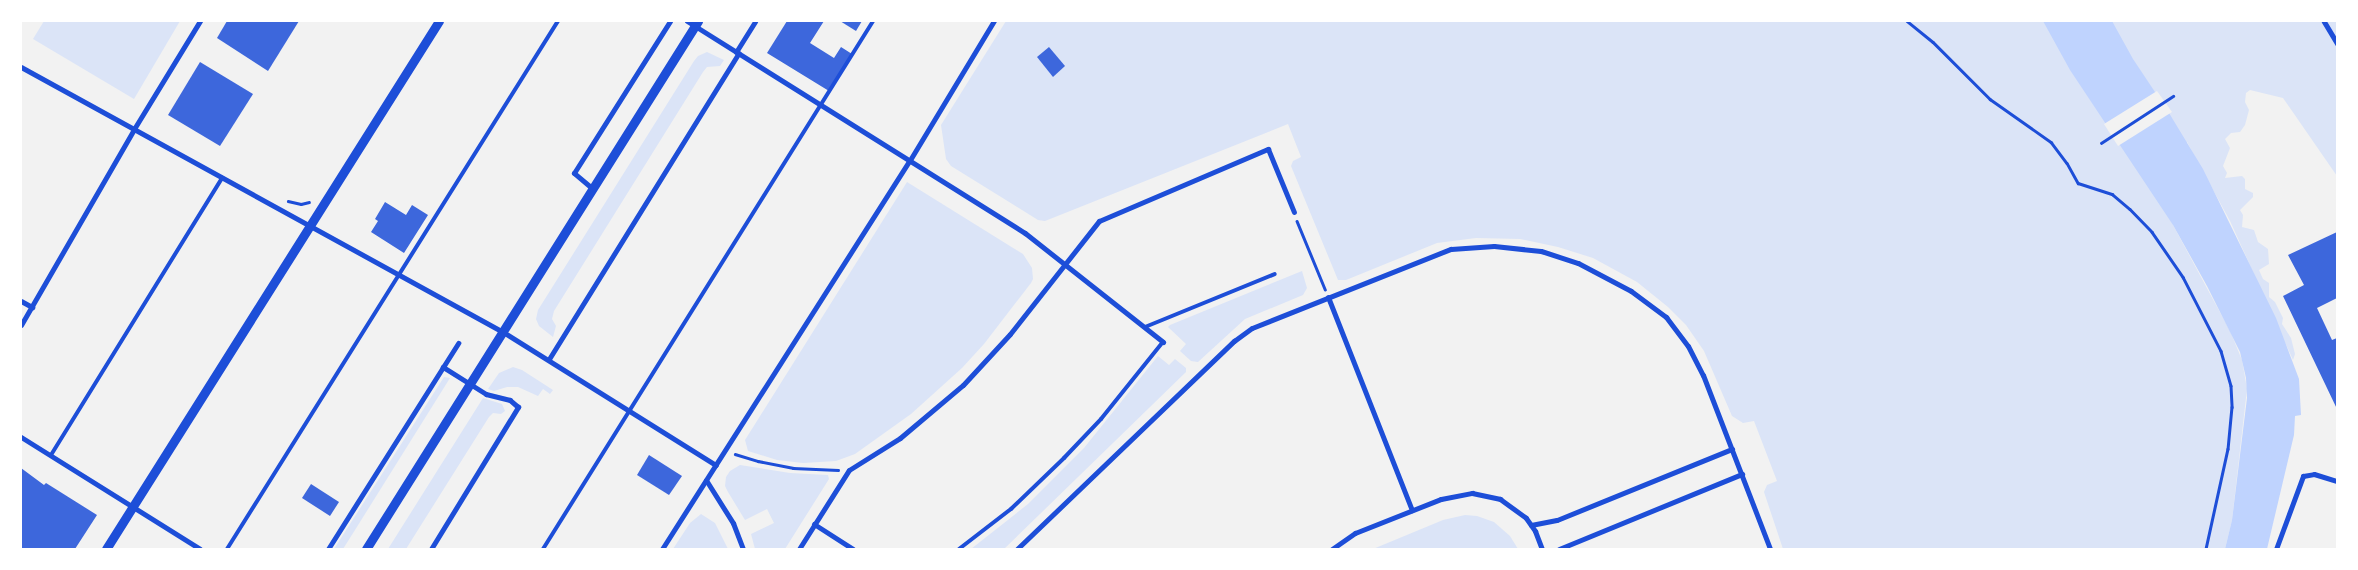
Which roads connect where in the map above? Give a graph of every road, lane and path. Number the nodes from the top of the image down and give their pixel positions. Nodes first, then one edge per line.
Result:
1 (200, 21) edge
2 (439, 21) edge
3 (558, 21) edge
4 (670, 21) edge
5 (687, 21) edge
6 (755, 21) edge
7 (873, 21) edge
8 (994, 21) edge
9 (1907, 21) edge
10 (2324, 21) edge
11 (697, 24) edge
12 (2337, 43) edge
13 (737, 53) junction
14 (21, 66) edge
15 (2173, 96) dead end
16 (821, 105) junction
17 (134, 129) junction
18 (2101, 142) dead end
19 (910, 160) junction
20 (222, 178) junction
21 (593, 189) junction
22 (281, 197) dead end
23 (312, 200) dead end
24 (1294, 212) joint
25 (311, 226) junction
26 (1065, 264) junction
27 (400, 273) junction
28 (1275, 274) dead end
29 (1321, 279) dead end
30 (1328, 297) junction
31 (21, 301) edge
32 (32, 307) junction
33 (21, 325) edge
34 (1145, 327) junction
35 (503, 332) junction
36 (1164, 342) joint
37 (458, 343) dead end
38 (549, 359) junction
39 (443, 367) junction
40 (470, 384) junction
41 (630, 411) junction
42 (21, 437) edge
43 (1732, 449) junction
44 (725, 451) junction
45 (51, 455) junction
46 (716, 465) junction
47 (849, 470) junction
48 (1742, 474) junction
49 (706, 480) junction
50 (2337, 481) edge
51 (132, 506) junction
52 (1412, 510) junction
53 (814, 524) junction
54 (1531, 525) junction
55 (106, 549) edge
56 (200, 549) edge
57 (227, 549) edge
58 (328, 549) edge
59 (366, 549) edge
60 (431, 549) edge
61 (543, 549) edge
62 (662, 549) edge
63 (743, 549) edge
64 (799, 549) edge
65 (852, 549) edge
66 (959, 549) edge
67 (1017, 549) edge
68 (1332, 549) edge
69 (1542, 549) edge
70 (1559, 549) edge
71 (1770, 549) edge
72 (2206, 549) edge
73 (2276, 549) edge

1 - 17 street
2 - 25 street
3 - 27 lane
4 - 21 street
5 - 11 street
6 - 13 street
7 - 16 lane
8 - 19 street
9 - 72 path
10 - 12 street
11 - 13 street
11 - 21 street
13 - 16 street
13 - 38 street
14 - 17 street
15 - 18 path
16 - 19 street
16 - 41 lane
17 - 20 street
17 - 32 street
19 - 26 street
19 - 44 street
20 - 25 street
20 - 45 lane
21 - 35 street
22 - 23 path
24 - 26 street
24 - 29 path
25 - 27 street
25 - 51 street
26 - 34 street
26 - 47 street
27 - 35 street
27 - 57 lane
28 - 34 lane
30 - 43 street
30 - 52 street
30 - 67 street
31 - 32 street
32 - 33 street
34 - 36 street
35 - 38 street
35 - 40 street
36 - 66 lane
37 - 39 street
38 - 41 street
39 - 40 street
39 - 58 street
40 - 59 street
40 - 60 street
41 - 46 street
41 - 61 lane
42 - 45 street
43 - 48 street
43 - 54 street
44 - 46 street
44 - 47 path
45 - 51 street
46 - 49 street
47 - 53 street
48 - 70 street
48 - 71 street
49 - 62 street
49 - 63 street
50 - 73 street
51 - 55 street
51 - 56 street
52 - 54 street
52 - 68 street
53 - 64 street
53 - 65 street
54 - 69 street

